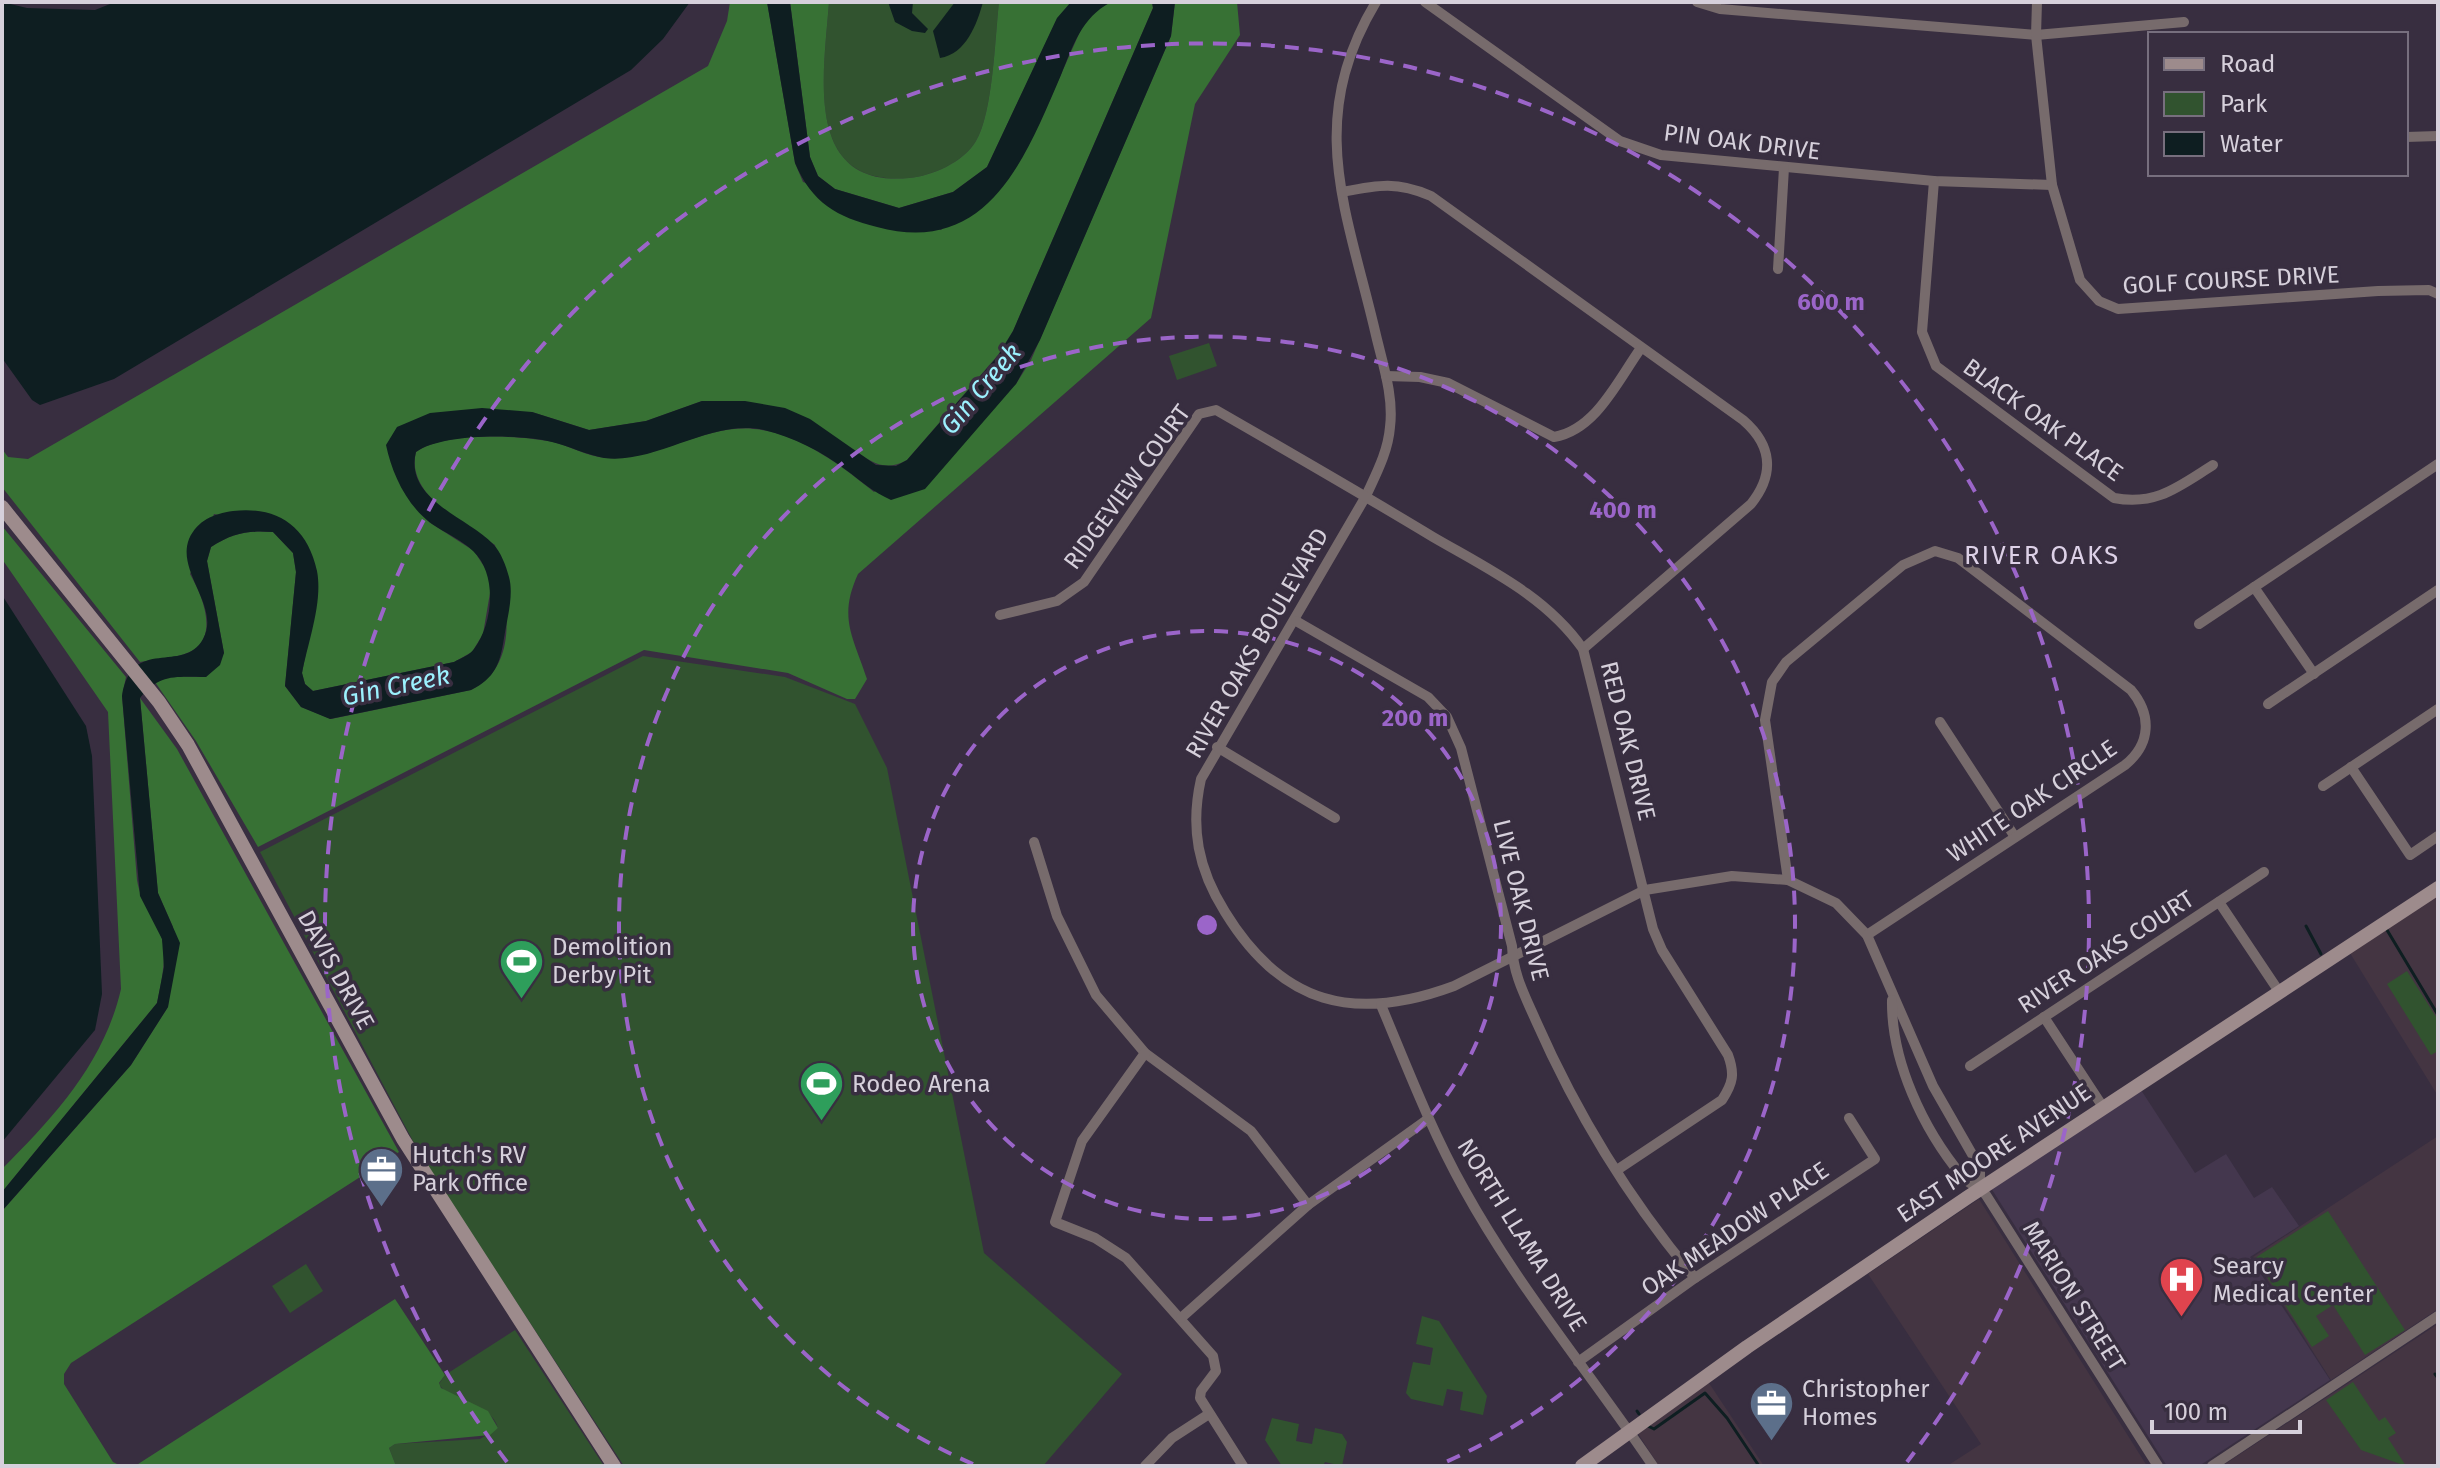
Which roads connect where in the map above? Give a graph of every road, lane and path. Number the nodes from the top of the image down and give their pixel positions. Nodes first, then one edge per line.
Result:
1 (1376, 2) edge
2 (1425, 2) edge
3 (1697, 2) edge
4 (2037, 2) edge
5 (2184, 22) dead end
6 (2036, 35) junction
7 (2438, 136) edge
8 (2408, 137) edge
9 (1784, 168) junction
10 (1934, 181) junction
11 (2052, 185) junction
12 (1342, 192) junction
13 (1778, 269) dead end
14 (2438, 294) edge
15 (1641, 348) junction
16 (1386, 376) junction
17 (2438, 464) edge
18 (2213, 465) dead end
19 (1366, 496) junction
20 (2, 507) edge
21 (2254, 587) junction
22 (2438, 590) edge
23 (1000, 615) dead end
24 (1296, 621) junction
25 (2199, 624) dead end
26 (1583, 649) junction
27 (2314, 674) junction
28 (2268, 704) dead end
29 (2438, 709) edge
30 (1940, 722) dead end
31 (1217, 747) junction
32 (2351, 767) junction
33 (2323, 786) dead end
34 (1335, 818) dead end
35 (2015, 837) junction
36 (2438, 837) edge
37 (1034, 842) dead end
38 (2264, 872) dead end
39 (1788, 880) junction
40 (2438, 888) edge
41 (1645, 890) junction
42 (2219, 902) junction
43 (1867, 935) junction
44 (1512, 957) junction
45 (2278, 990) junction
46 (1892, 999) junction
47 (1381, 1005) junction
48 (2044, 1017) junction
49 (1145, 1053) junction
50 (1970, 1066) dead end
51 (2103, 1107) junction
52 (1849, 1118) dead end
53 (1428, 1119) junction
54 (1617, 1170) junction
55 (1980, 1188) junction
56 (1308, 1205) junction
57 (1695, 1278) junction
58 (2438, 1316) edge
59 (1181, 1318) junction
60 (1578, 1362) junction
61 (1209, 1414) junction
62 (1629, 1432) junction
63 (1239, 1464) edge
64 (614, 1466) edge
65 (1145, 1466) edge
66 (1582, 1466) edge
67 (1653, 1466) edge
68 (2158, 1466) edge
69 (2212, 1466) edge

1 - 12 street, RIVER OAKS BOULEVARD
2 - 9 street, PIN OAK DRIVE
3 - 6 street
4 - 6 street, GOLF COURSE DRIVE
5 - 6 street
6 - 11 street, GOLF COURSE DRIVE
7 - 8 street
9 - 10 street, PIN OAK DRIVE
9 - 13 street
10 - 11 street, PIN OAK DRIVE
10 - 18 street, BLACK OAK PLACE
11 - 14 street, GOLF COURSE DRIVE
12 - 15 street, RED OAK DRIVE
12 - 16 street, RIVER OAKS BOULEVARD
15 - 16 street
15 - 26 street, RED OAK DRIVE
16 - 19 street, RIVER OAKS BOULEVARD
17 - 21 street
19 - 23 street, RIDGEVIEW COURT
19 - 24 street, RIVER OAKS BOULEVARD
19 - 26 street
20 - 64 street, DAVIS DRIVE
21 - 25 street
21 - 27 street
22 - 27 street
24 - 31 street, RIVER OAKS BOULEVARD
24 - 44 street, LIVE OAK DRIVE
26 - 41 street, RED OAK DRIVE
27 - 28 street
29 - 32 street
30 - 35 street
31 - 34 street
31 - 47 street, RIVER OAKS BOULEVARD
32 - 33 street
32 - 36 street
35 - 39 street, WHITE OAK CIRCLE
35 - 43 street, WHITE OAK CIRCLE
37 - 49 street
38 - 42 street, RIVER OAKS COURT
39 - 41 street, RIVER OAKS BOULEVARD
39 - 43 street, RIVER OAKS BOULEVARD
40 - 45 street, EAST MOORE AVENUE
41 - 44 street, RIVER OAKS BOULEVARD
41 - 54 street, RED OAK DRIVE
42 - 45 street
42 - 48 street, RIVER OAKS COURT
43 - 46 street, RIVER OAKS BOULEVARD
44 - 47 street, RIVER OAKS BOULEVARD
44 - 54 street, LIVE OAK DRIVE
45 - 51 street, EAST MOORE AVENUE
46 - 55 street, RIVER OAKS BOULEVARD
46 - 55 street, RIVER OAKS BOULEVARD
47 - 53 street, NORTH LLAMA DRIVE
48 - 50 street, RIVER OAKS COURT
48 - 51 street
49 - 56 street
49 - 59 street
51 - 55 street, EAST MOORE AVENUE
52 - 57 street, OAK MEADOW PLACE
53 - 56 street
53 - 60 street, NORTH LLAMA DRIVE
54 - 57 street, LIVE OAK DRIVE
55 - 62 street, EAST MOORE AVENUE
55 - 68 street, MARION STREET
56 - 59 street
57 - 60 street, OAK MEADOW PLACE
58 - 69 street
59 - 61 street
60 - 62 street, NORTH LLAMA DRIVE
61 - 63 street
61 - 65 street
62 - 66 street, EAST MOORE AVENUE
62 - 67 street, NORTH LLAMA DRIVE

